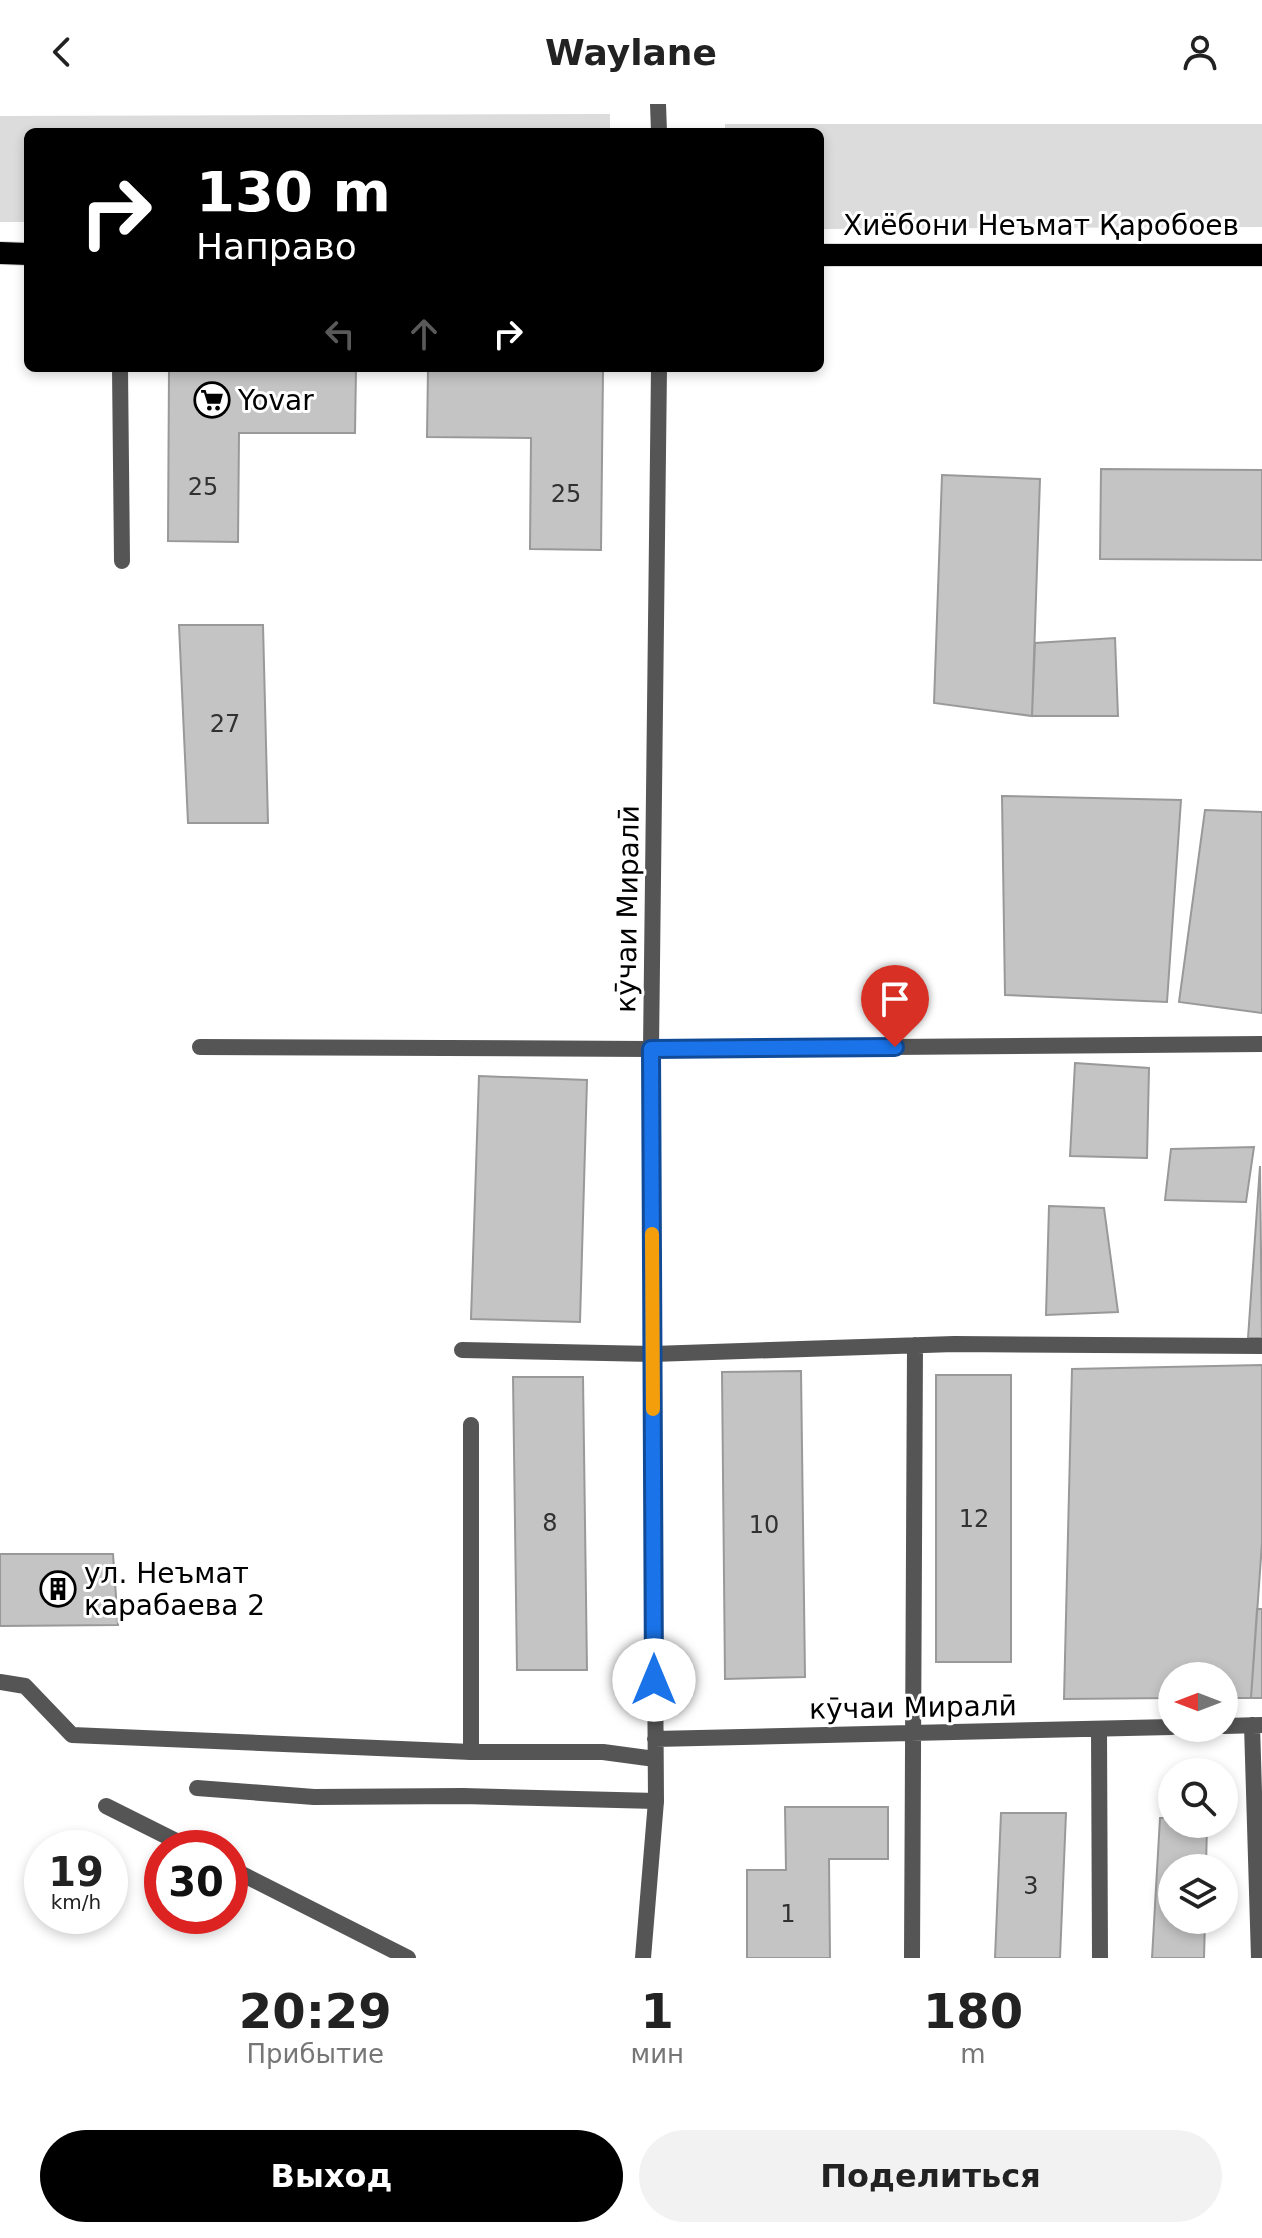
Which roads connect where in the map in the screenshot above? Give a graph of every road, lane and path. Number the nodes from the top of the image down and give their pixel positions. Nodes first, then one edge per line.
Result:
1 (658, 104) edge
2 (659, 128) edge
3 (0, 253) edge
4 (24, 254) edge
5 (824, 255) edge
6 (1262, 255) edge
7 (120, 372) edge
8 (659, 372) edge
9 (122, 561) dead end
10 (1262, 1044) edge
11 (200, 1047) dead end
12 (651, 1049) junction
13 (915, 1345) junction
14 (1262, 1346) edge
15 (462, 1350) dead end
16 (653, 1354) junction
17 (471, 1425) dead end
18 (0, 1682) edge
19 (1257, 1725) edge
20 (1158, 1727) edge
21 (1099, 1729) junction
22 (912, 1733) junction
23 (655, 1739) junction
24 (471, 1752) junction
25 (655, 1759) junction
26 (197, 1788) dead end
27 (656, 1801) junction
28 (106, 1806) dead end
29 (154, 1830) edge
30 (248, 1877) edge
31 (408, 1958) edge
32 (643, 1958) edge
33 (912, 1958) edge
34 (1100, 1958) edge
35 (1259, 1958) edge

1 - 2 street
3 - 4 highway
5 - 6 highway, Хиёбони Неъмат Қаробоев
7 - 9 street
8 - 12 street, кӯчаи Миралӣ
10 - 12 street
11 - 12 street
12 - 16 street, кӯчаи Миралӣ
13 - 14 street
13 - 16 street
13 - 22 street
15 - 16 street
16 - 23 street, кӯчаи Миралӣ
17 - 24 street
18 - 24 street
19 - 35 street
20 - 21 street, кӯчаи Миралӣ
21 - 22 street, кӯчаи Миралӣ
21 - 34 street
22 - 23 street, кӯчаи Миралӣ
22 - 33 street
23 - 25 street, кӯчаи Миралӣ
24 - 25 street
25 - 27 street, кӯчаи Миралӣ
26 - 27 street
27 - 32 street, кӯчаи Миралӣ
28 - 29 street
30 - 31 street

